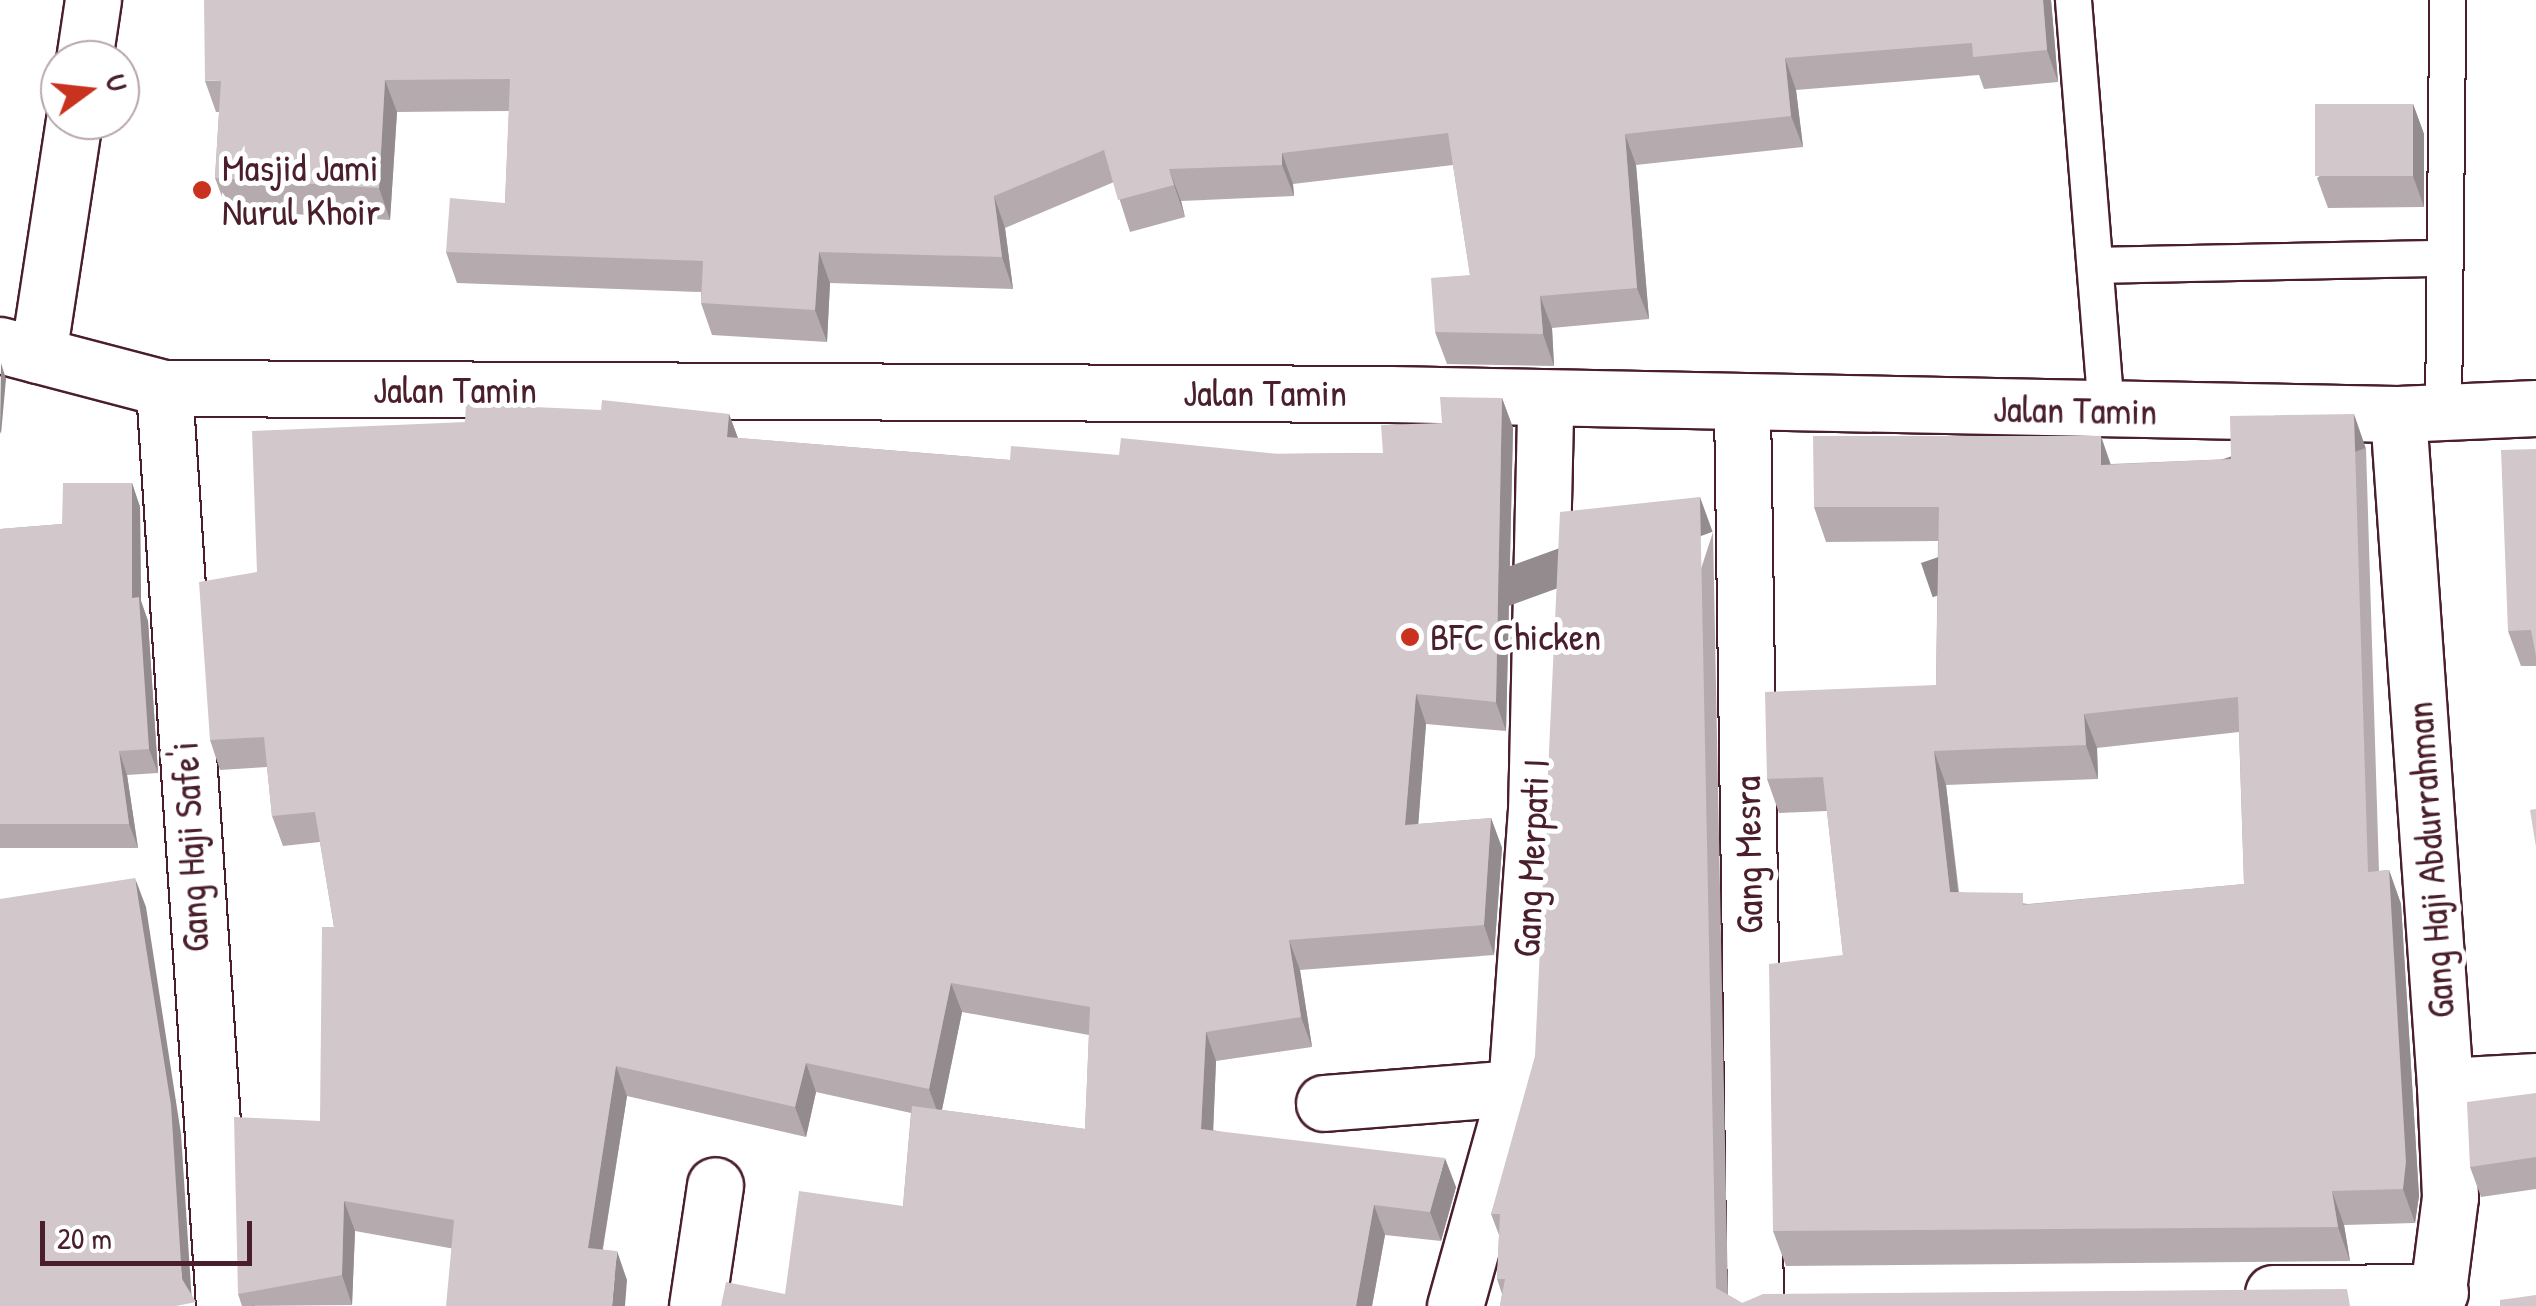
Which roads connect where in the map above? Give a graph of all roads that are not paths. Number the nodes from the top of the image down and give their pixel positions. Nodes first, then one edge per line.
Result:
1 (93, 0) edge
2 (2073, 0) edge
3 (2447, 0) edge
4 (87, 40) edge
5 (69, 140) edge
6 (2439, 258) junction
7 (2097, 265) junction
8 (19, 350) edge
9 (164, 388) junction
10 (1545, 401) junction
11 (1742, 404) junction
12 (2536, 408) edge
13 (2106, 411) junction
14 (2421, 413) junction
15 (2536, 1080) edge
16 (2445, 1086) junction
17 (1516, 1088) junction
18 (1324, 1103) dead end
19 (714, 1185) dead end
20 (2225, 1294) edge
21 (1814, 1297) edge
22 (2438, 1299) edge
23 (1755, 1302) edge
24 (224, 1306) edge
25 (697, 1306) edge
26 (1456, 1306) edge

1 - 4 street
2 - 7 lane
3 - 6 lane
5 - 8 street
6 - 7 lane
6 - 14 lane
7 - 13 lane
8 - 9 street, Jalan Tamin
9 - 10 street, Jalan Tamin
9 - 24 street, Gang Haji Safe'i
10 - 11 street, Jalan Tamin
10 - 17 street, Gang Merpati I
11 - 13 street, Jalan Tamin
11 - 23 street, Gang Mesra
12 - 14 street, Jalan Tamin
13 - 14 street, Jalan Tamin
14 - 16 street, Gang Haji Abdurrahman
15 - 16 street
16 - 22 street, Gang Haji Abdurrahman
17 - 18 street
17 - 26 street, Gang Merpati I
19 - 25 street
20 - 22 street
21 - 23 street

